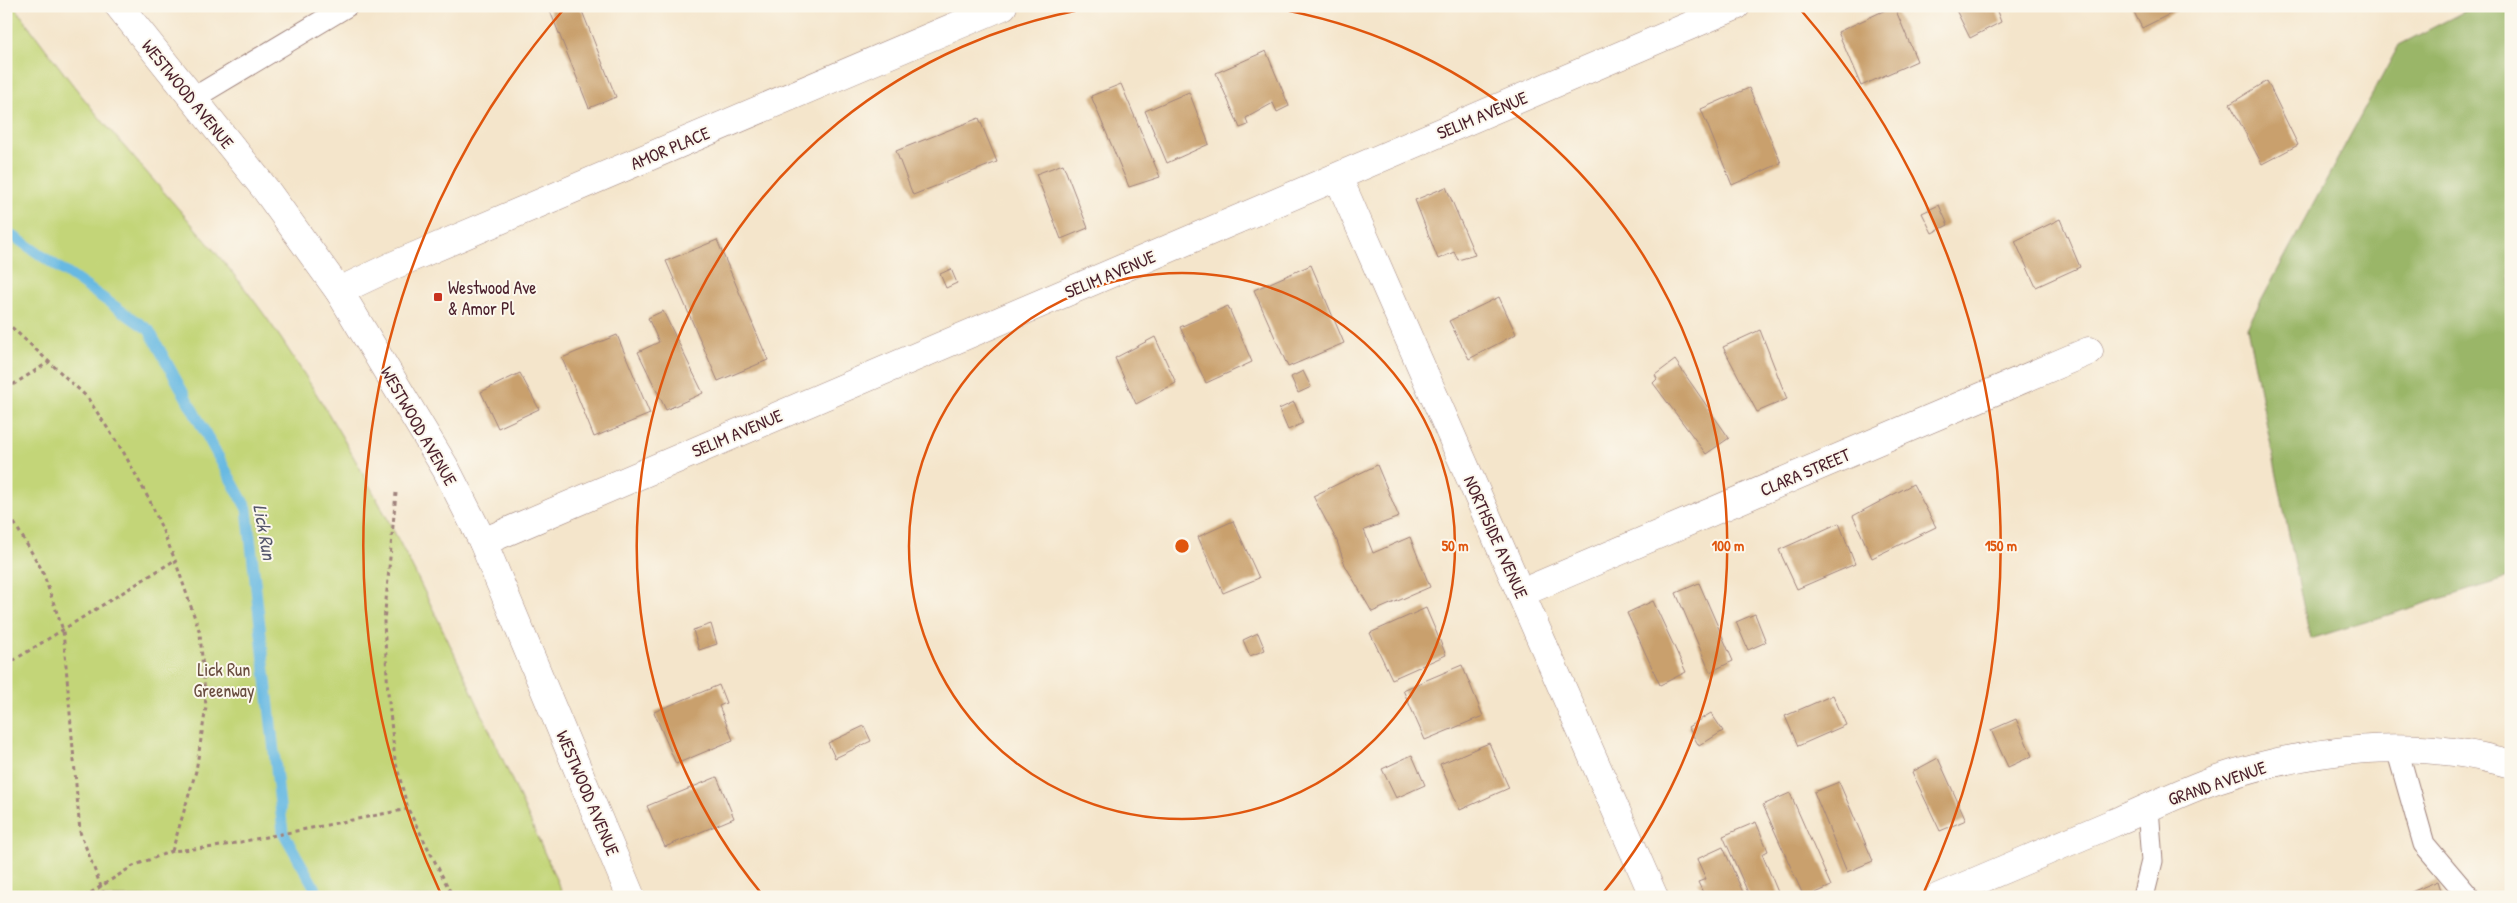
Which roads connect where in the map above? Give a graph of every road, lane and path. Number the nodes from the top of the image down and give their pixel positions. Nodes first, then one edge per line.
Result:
1 (119, 6) edge
2 (346, 6) edge
3 (1003, 6) edge
4 (1736, 6) edge
5 (192, 99) junction
6 (1338, 176) junction
7 (339, 291) junction
8 (6, 322) edge
9 (2089, 351) dead end
10 (49, 362) junction
11 (6, 389) edge
12 (396, 493) dead end
13 (6, 509) edge
14 (483, 542) junction
15 (175, 560) junction
16 (1521, 593) junction
17 (63, 630) junction
18 (6, 665) edge
19 (2397, 749) junction
20 (2511, 764) edge
21 (2148, 808) junction
22 (408, 809) junction
23 (172, 851) junction
24 (100, 887) junction
25 (84, 897) edge
26 (105, 897) edge
27 (453, 897) edge
28 (632, 897) edge
29 (1654, 897) edge
30 (1939, 897) edge
31 (2143, 897) edge
32 (2469, 897) edge

1 - 5 street, WESTWOOD AVENUE
2 - 5 lane
3 - 7 street, AMOR PLACE
4 - 6 street, SELIM AVENUE
5 - 7 street, WESTWOOD AVENUE
6 - 14 street, SELIM AVENUE
6 - 16 street, NORTHSIDE AVENUE
7 - 14 street, WESTWOOD AVENUE
8 - 10 path
9 - 16 street, CLARA STREET
10 - 11 path
10 - 15 path
12 - 22 path
13 - 17 path
14 - 28 street, WESTWOOD AVENUE
15 - 17 path
15 - 23 path
16 - 29 street, NORTHSIDE AVENUE
17 - 18 path
17 - 24 path
19 - 20 street, GRAND AVENUE
19 - 21 street, GRAND AVENUE
19 - 32 lane
21 - 30 street, GRAND AVENUE
21 - 31 lane
22 - 23 path
22 - 27 path
23 - 24 path
24 - 25 path
24 - 26 path

